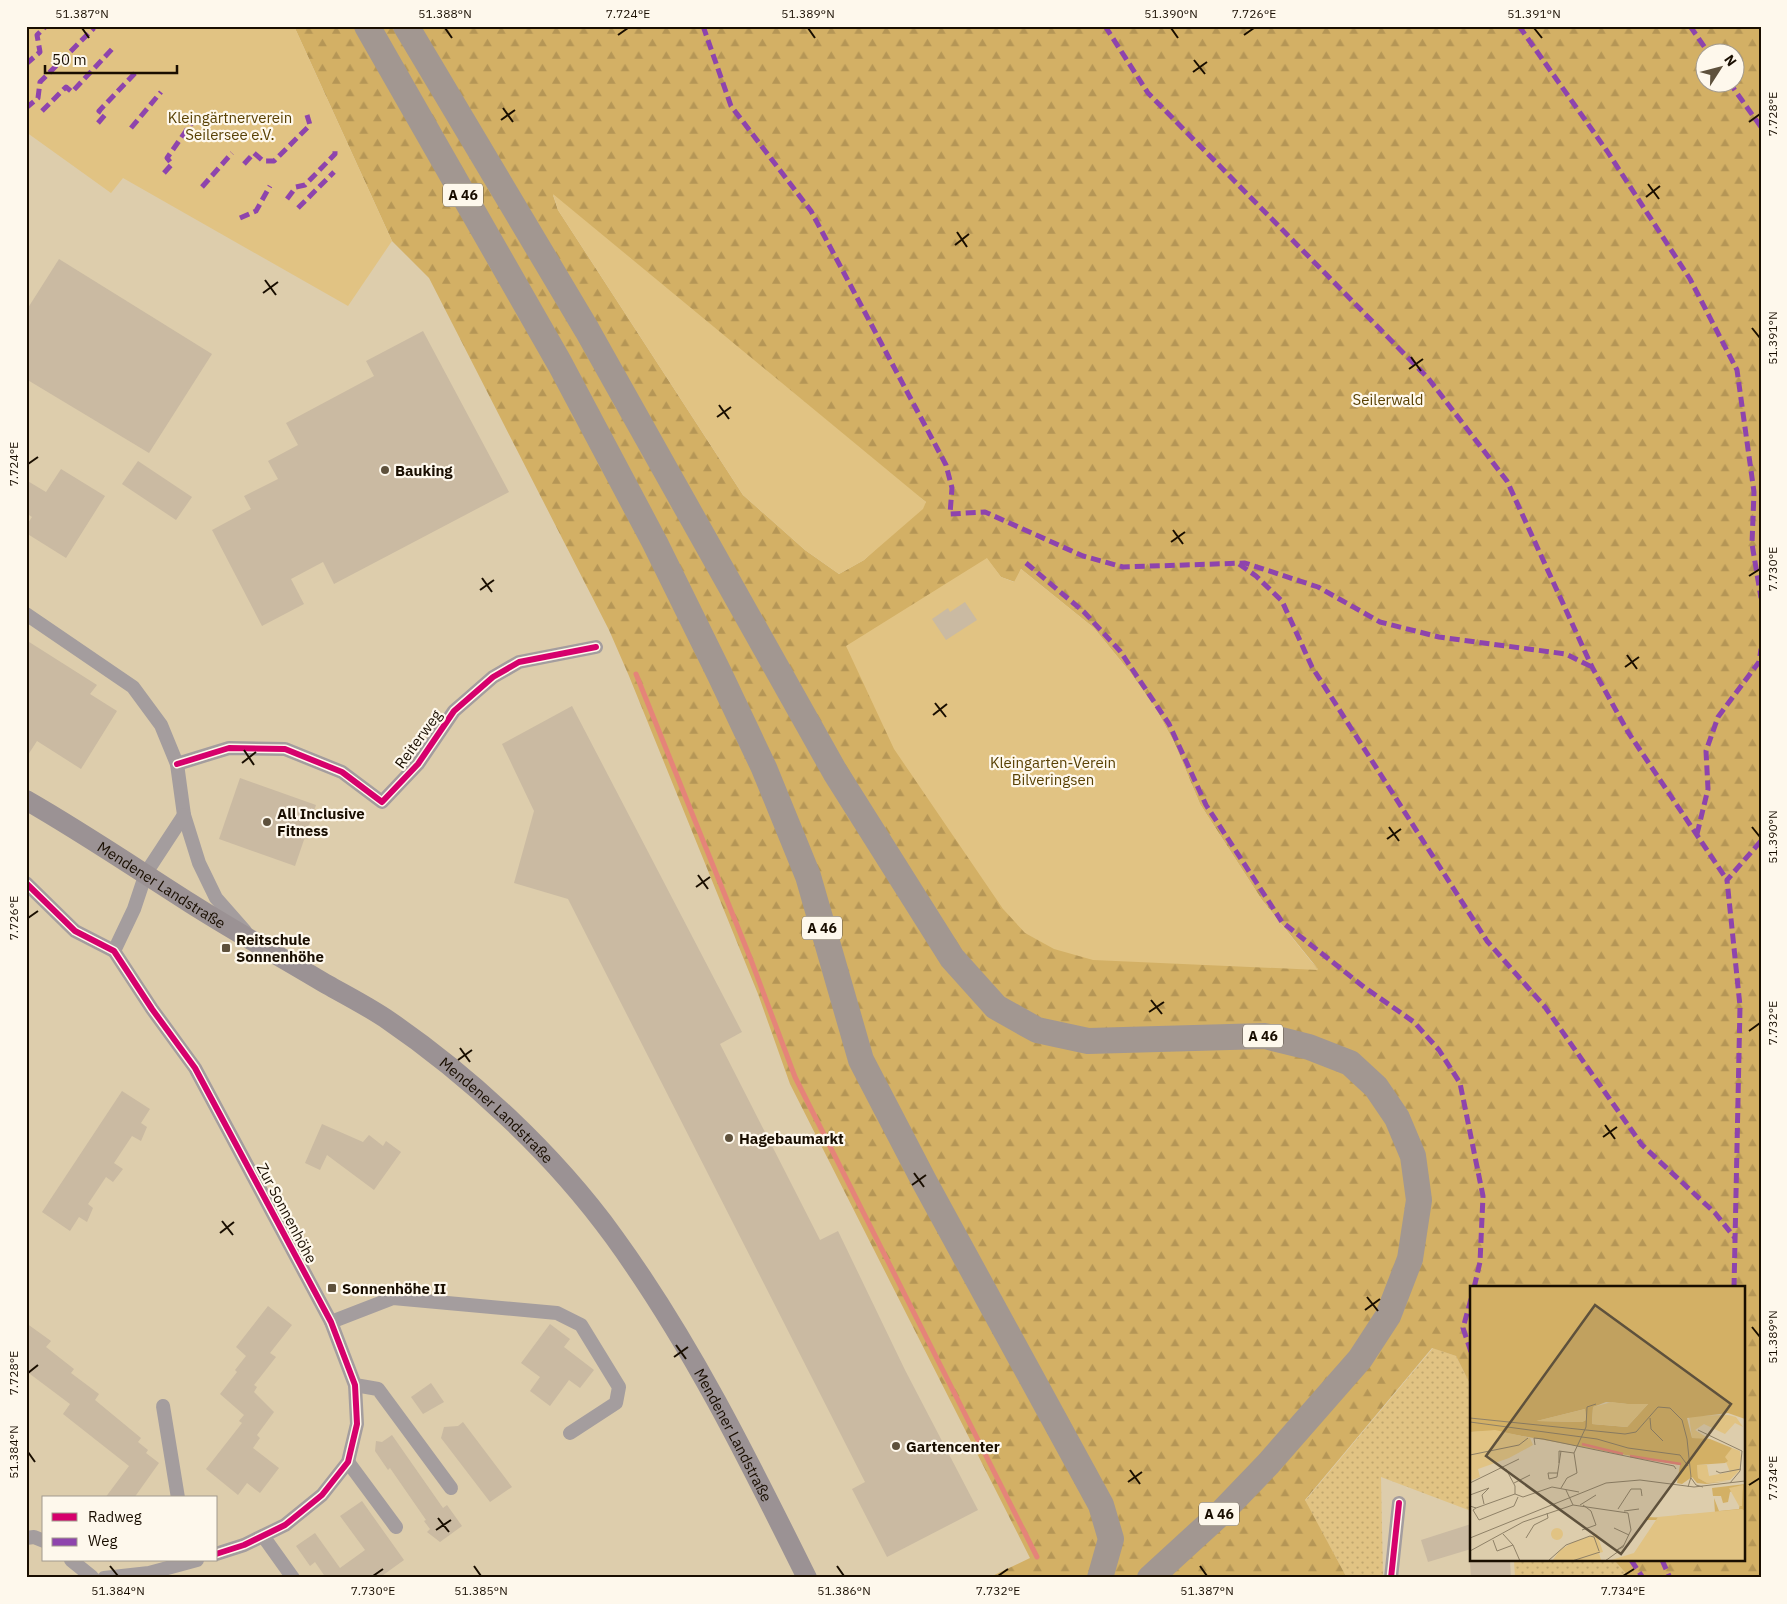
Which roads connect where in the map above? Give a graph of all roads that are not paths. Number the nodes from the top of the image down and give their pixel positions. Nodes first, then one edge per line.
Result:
1 (367, 26) edge
2 (406, 26) edge
3 (26, 614) edge
4 (596, 647) dead end
5 (177, 764) junction
6 (26, 800) edge
7 (184, 815) junction
8 (146, 873) junction
9 (26, 883) edge
10 (253, 941) junction
11 (114, 951) junction
12 (331, 1322) junction
13 (355, 1385) junction
14 (163, 1406) dead end
15 (570, 1433) dead end
16 (348, 1462) junction
17 (451, 1488) dead end
18 (178, 1496) edge
19 (1399, 1503) dead end
20 (396, 1527) dead end
21 (263, 1536) junction
22 (26, 1538) edge
23 (42, 1540) edge
24 (218, 1553) edge
25 (74, 1562) edge
26 (191, 1562) edge
27 (1158, 1570) edge
28 (97, 1577) edge
29 (294, 1578) edge
30 (807, 1578) edge
31 (1100, 1578) edge
32 (1391, 1578) edge

1 - 31 highway, A 46
2 - 27 highway, A 46
3 - 5 street
4 - 5 street, Reiterweg
5 - 7 street
6 - 8 main road, Mendener Landstraße
7 - 8 street
7 - 10 street
8 - 10 main road, Mendener Landstraße
8 - 11 street
9 - 11 street, Zur Sonnenhöhe
10 - 30 main road, Mendener Landstraße
11 - 12 street, Zur Sonnenhöhe
12 - 13 street, Zur Sonnenhöhe
12 - 15 street
13 - 16 street, Zur Sonnenhöhe
13 - 17 street
14 - 18 street
16 - 20 street
16 - 21 street, Zur Sonnenhöhe
19 - 32 street
21 - 24 street, Zur Sonnenhöhe
21 - 29 street
22 - 23 street
25 - 28 street
26 - 28 street

